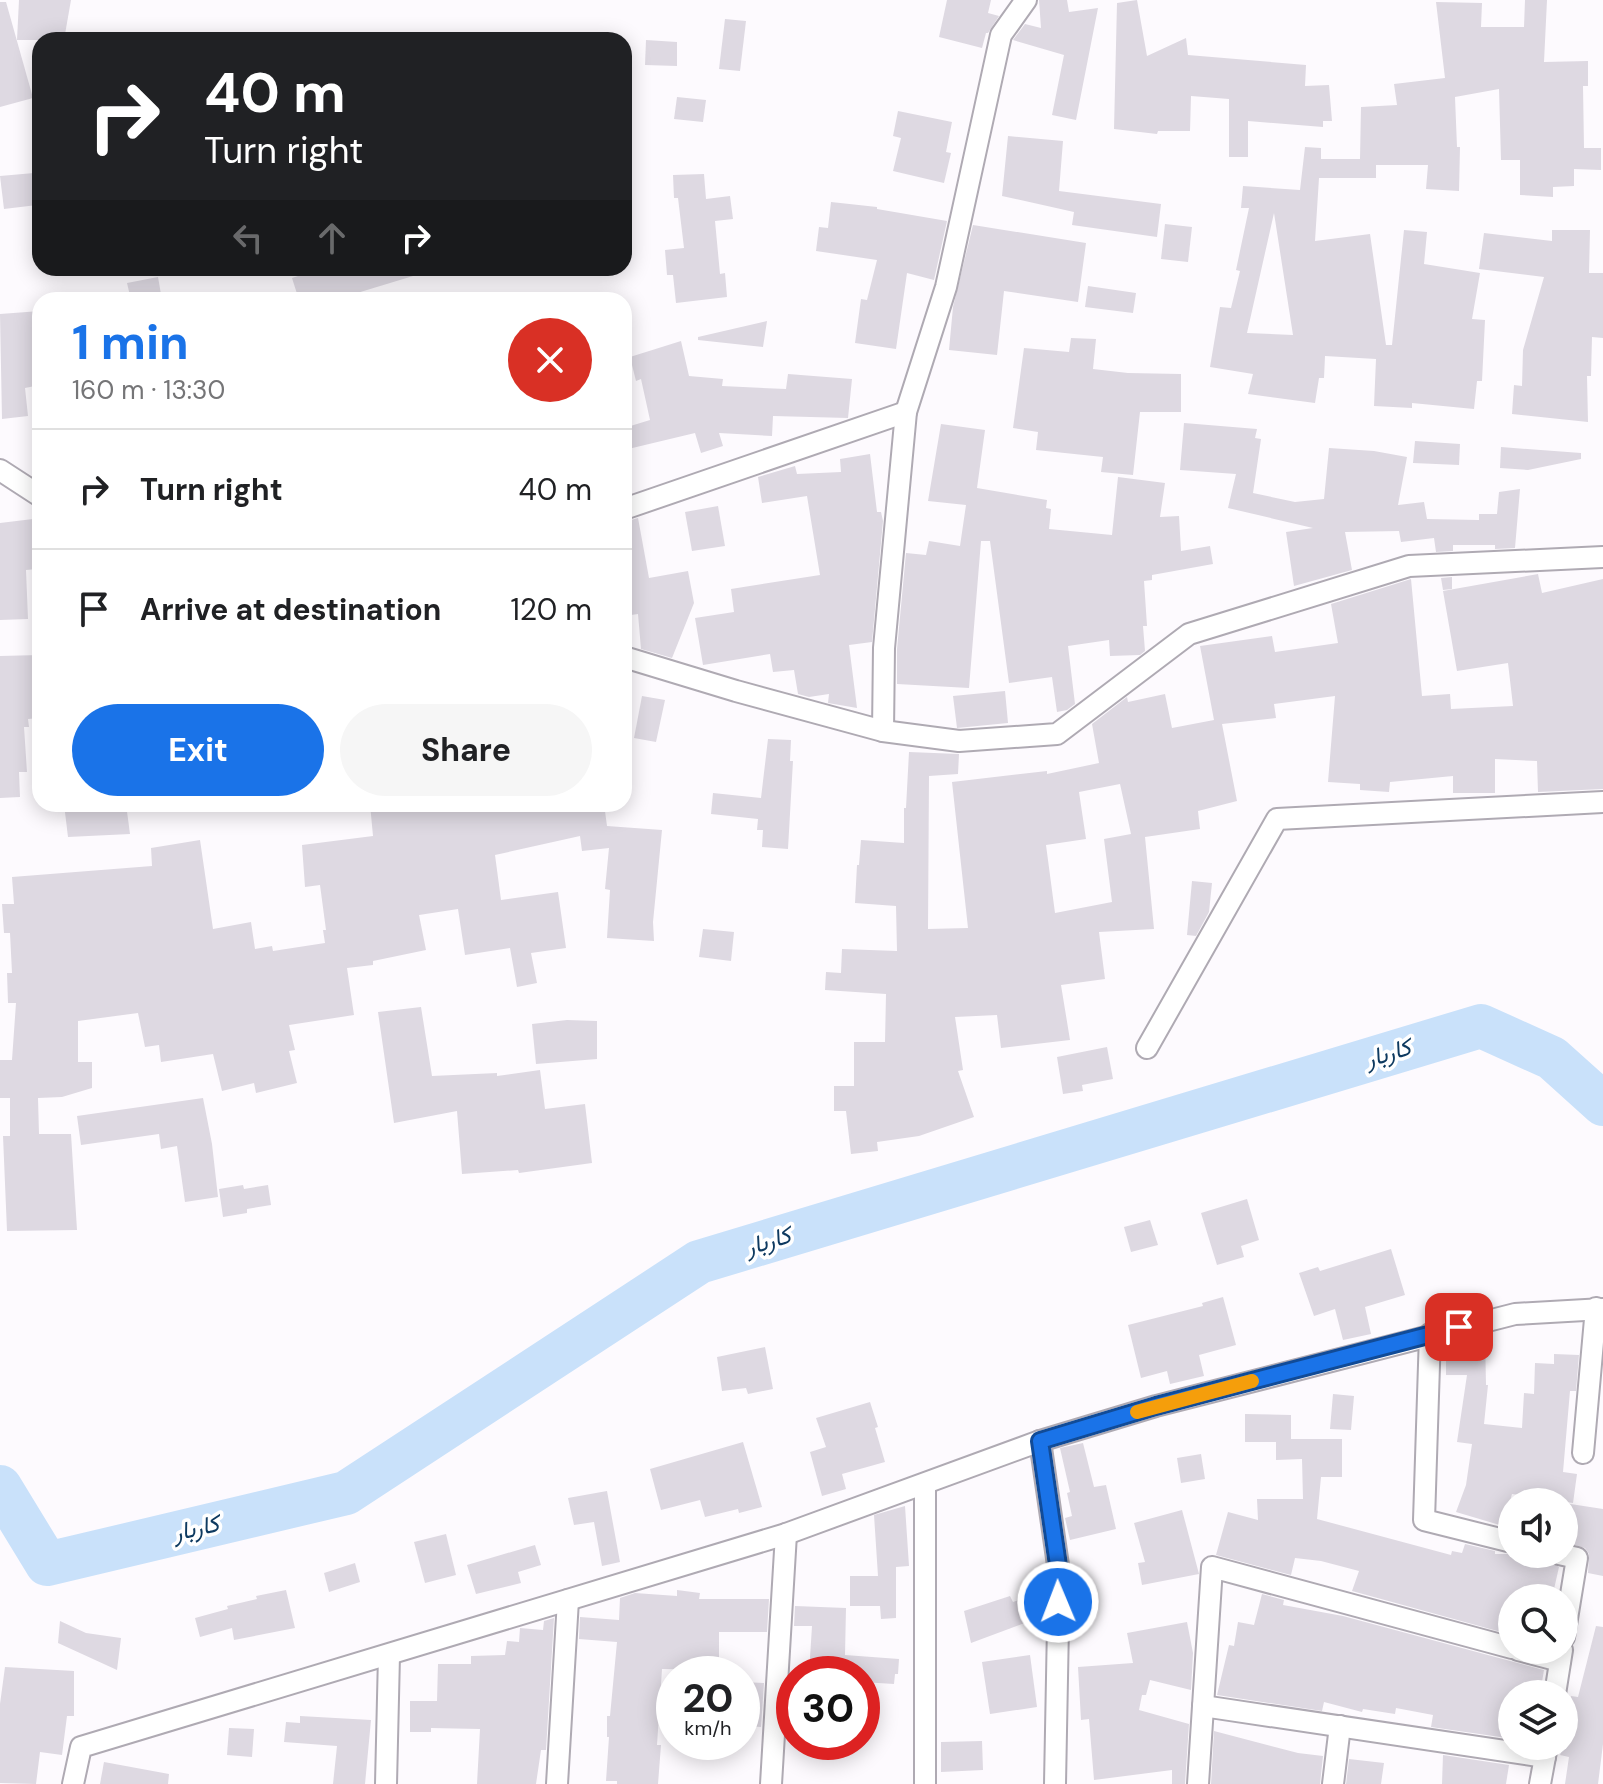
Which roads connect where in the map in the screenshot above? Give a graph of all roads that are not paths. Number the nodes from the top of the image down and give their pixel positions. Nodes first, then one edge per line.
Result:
1 (1026, 0) edge
2 (906, 412) junction
3 (0, 470) edge
4 (32, 491) edge
5 (632, 506) edge
6 (1603, 557) edge
7 (632, 659) edge
8 (883, 731) junction
9 (1603, 802) edge
10 (1147, 1048) dead end
11 (1599, 1309) edge
12 (1430, 1334) junction
13 (1040, 1441) junction
14 (1583, 1453) dead end
15 (925, 1484) junction
16 (786, 1534) junction
17 (1498, 1538) edge
18 (568, 1600) junction
19 (1498, 1644) edge
20 (389, 1655) junction
21 (1203, 1706) junction
22 (1340, 1726) junction
23 (1498, 1746) edge
24 (1544, 1760) edge
25 (73, 1784) edge
26 (386, 1784) edge
27 (557, 1784) edge
28 (771, 1784) edge
29 (925, 1784) edge
30 (1055, 1784) edge
31 (1198, 1784) edge
32 (1333, 1784) edge
33 (1540, 1784) edge

1 - 2 street
2 - 5 street
2 - 8 street
3 - 4 street
6 - 8 street
7 - 8 street
9 - 10 street
11 - 12 street
11 - 14 street
12 - 13 street
12 - 17 street
13 - 15 street
13 - 30 street
15 - 16 street
15 - 29 street
16 - 18 street
16 - 28 street
18 - 20 street
18 - 27 street
19 - 21 street
20 - 25 street
20 - 26 street
21 - 22 street
21 - 31 street
22 - 23 street
22 - 32 street
24 - 33 street

